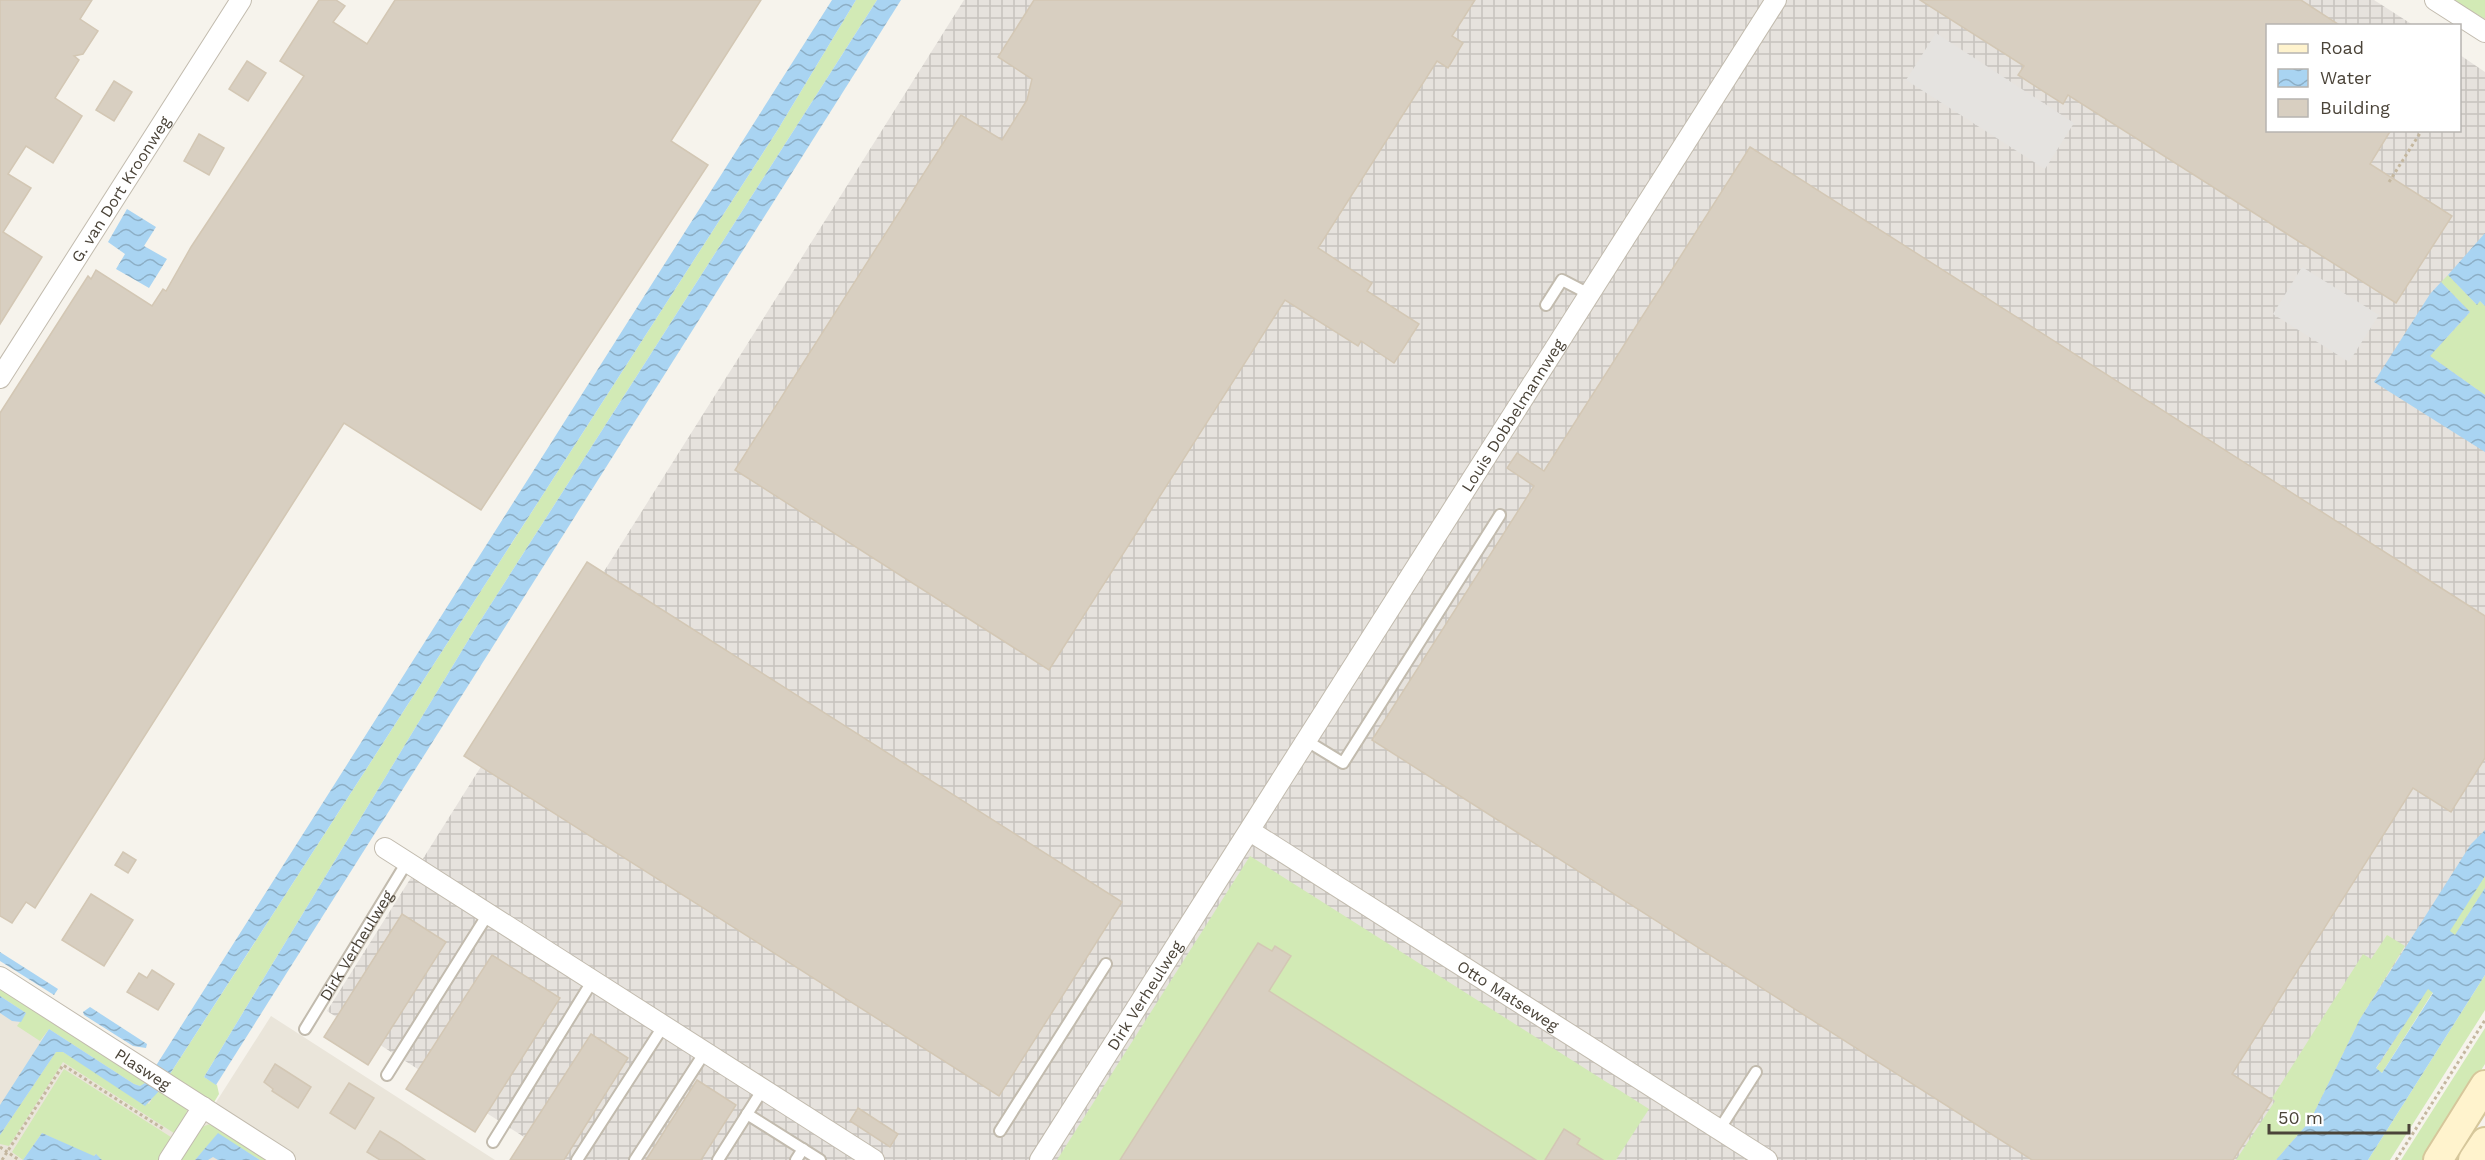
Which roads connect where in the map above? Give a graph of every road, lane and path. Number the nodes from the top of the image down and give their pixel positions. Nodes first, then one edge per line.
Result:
1 (241, 0) edge
2 (1776, 0) edge
3 (2435, 0) edge
4 (2485, 32) edge
5 (2421, 132) edge
6 (2390, 182) dead end
7 (1589, 294) junction
8 (1546, 305) dead end
9 (0, 378) edge
10 (1500, 514) dead end
11 (1307, 741) junction
12 (1250, 831) junction
13 (385, 848) dead end
14 (407, 862) junction
15 (488, 914) junction
16 (1106, 964) dead end
17 (0, 977) edge
18 (593, 980) junction
19 (2485, 1020) edge
20 (664, 1025) junction
21 (305, 1029) dead end
22 (705, 1052) junction
23 (1756, 1072) dead end
24 (387, 1075) dead end
25 (2485, 1085) edge
26 (763, 1089) junction
27 (203, 1107) junction
28 (747, 1114) junction
29 (1719, 1130) junction
30 (1000, 1131) dead end
31 (182, 1141) junction
32 (493, 1142) dead end
33 (2485, 1142) edge
34 (0, 1147) edge
35 (803, 1149) junction
36 (9, 1153) junction
37 (871, 1159) edge
38 (2, 1160) edge
39 (20, 1160) edge
40 (169, 1160) edge
41 (285, 1160) edge
42 (577, 1160) edge
43 (635, 1160) edge
44 (718, 1160) edge
45 (796, 1160) edge
46 (820, 1160) edge
47 (1040, 1160) edge
48 (1767, 1160) edge
49 (2396, 1160) edge
50 (2438, 1160) edge
51 (2473, 1160) edge

1 - 9 street, G. van Dort Kroonweg
2 - 7 street, Louis Dobbelmannweg
3 - 4 street
5 - 6 path
7 - 8 lane
7 - 11 street, Louis Dobbelmannweg
10 - 11 lane
11 - 12 street, Louis Dobbelmannweg
12 - 29 street, Otto Matseweg
12 - 47 street, Dirk Verheulweg
13 - 14 street
14 - 15 street
14 - 21 lane, Dirk Verheulweg
15 - 18 street
15 - 24 lane
16 - 30 lane
17 - 27 street, Plasweg
18 - 20 street
18 - 32 lane
19 - 49 path
20 - 22 street
20 - 42 lane
22 - 26 street
22 - 43 lane
23 - 29 lane
25 - 50 main road
26 - 28 lane
26 - 37 street
27 - 31 street
27 - 41 street, Plasweg
28 - 35 lane
28 - 44 lane
29 - 48 street, Otto Matseweg
31 - 36 path
31 - 40 street
33 - 51 main road
34 - 36 path
35 - 45 lane
35 - 46 lane
36 - 38 path
36 - 39 path

